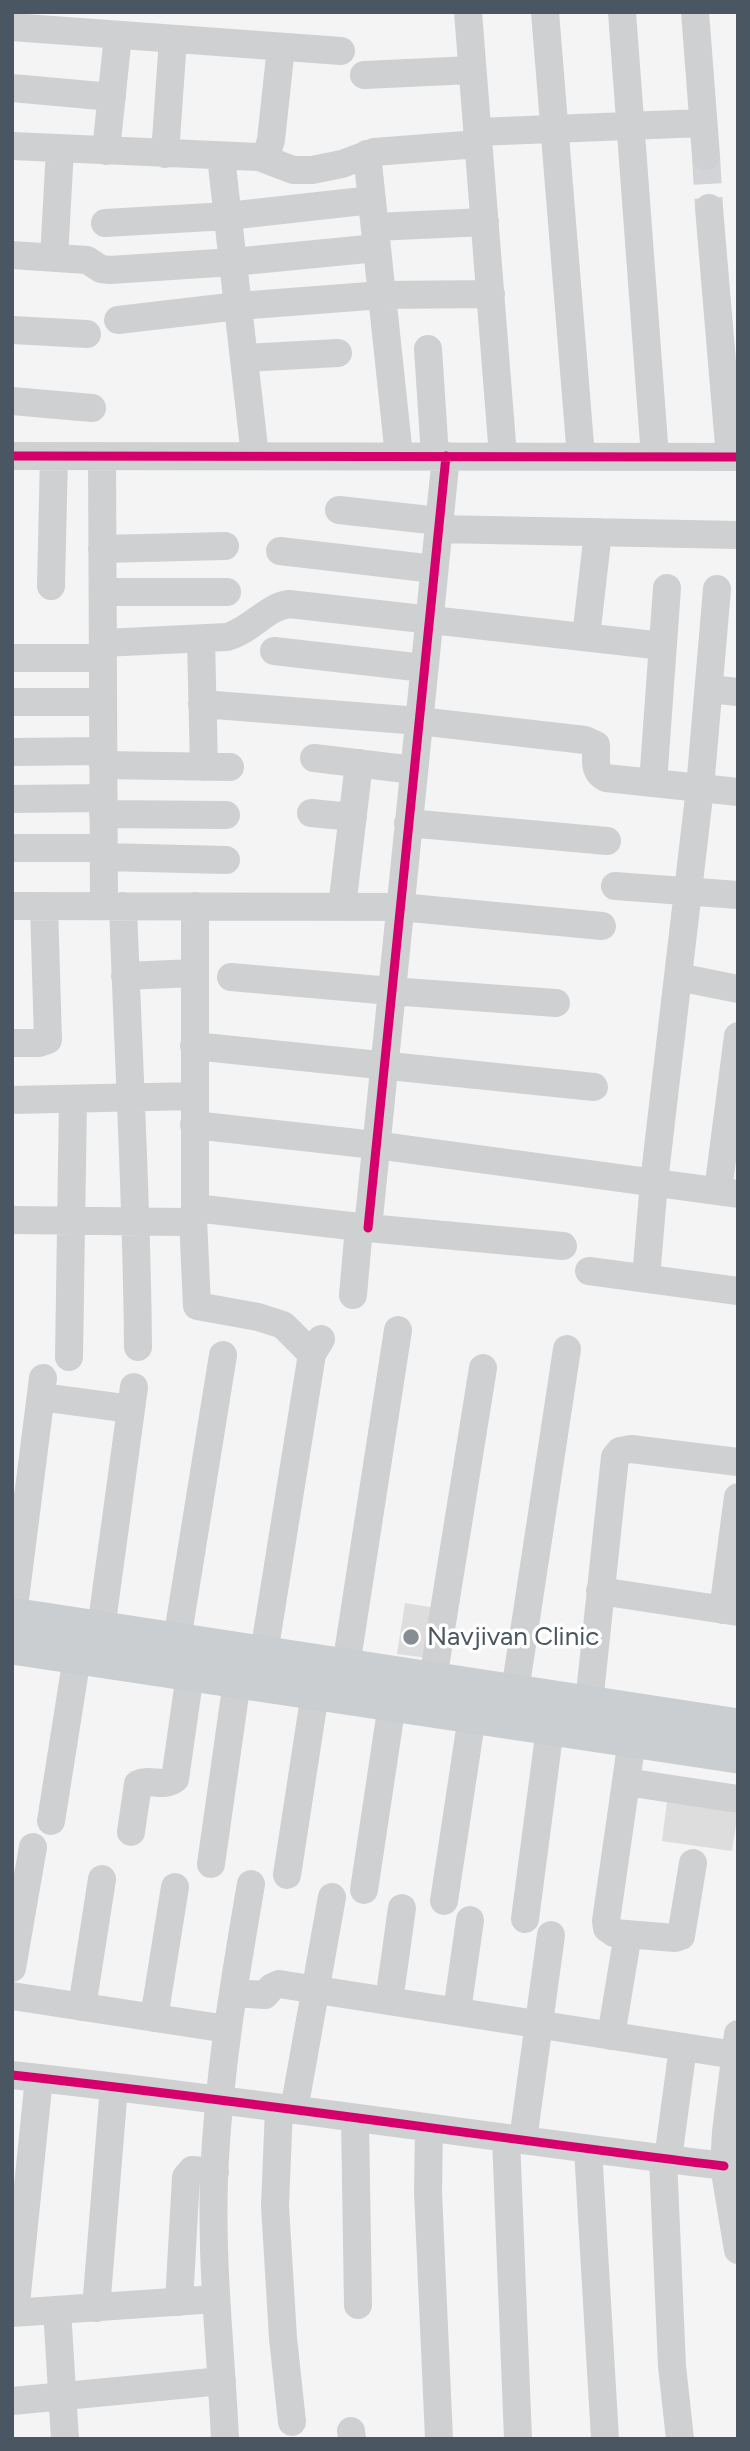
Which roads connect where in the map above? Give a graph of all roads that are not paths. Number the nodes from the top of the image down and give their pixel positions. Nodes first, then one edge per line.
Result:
1 (468, 12) edge
2 (545, 12) edge
3 (622, 12) edge
4 (695, 12) edge
5 (12, 27) edge
6 (124, 28) edge
7 (173, 39) junction
8 (281, 47) junction
9 (341, 51) dead end
10 (472, 70) junction
11 (364, 75) dead end
12 (12, 89) edge
13 (111, 97) junction
14 (703, 123) junction
15 (631, 126) junction
16 (555, 129) junction
17 (478, 138) junction
18 (12, 146) edge
19 (60, 149) junction
20 (106, 151) junction
21 (166, 154) junction
22 (367, 154) junction
23 (705, 156) tunnel mouth
24 (221, 157) junction
25 (259, 157) junction
26 (709, 208) tunnel mouth
27 (228, 216) junction
28 (485, 222) junction
29 (105, 223) dead end
30 (374, 225) junction
31 (12, 255) edge
32 (54, 258) junction
33 (233, 262) junction
34 (491, 294) junction
35 (382, 295) junction
36 (238, 306) junction
37 (118, 320) dead end
38 (12, 330) edge
39 (87, 334) dead end
40 (428, 349) dead end
41 (338, 353) dead end
42 (244, 358) junction
43 (12, 401) edge
44 (92, 408) dead end
45 (12, 456) edge
46 (54, 456) junction
47 (102, 456) junction
48 (255, 456) junction
49 (399, 456) junction
50 (440, 456) junction
51 (503, 456) junction
52 (581, 457) junction
53 (655, 457) junction
54 (734, 457) edge
55 (339, 510) dead end
56 (439, 525) junction
57 (598, 532) junction
58 (738, 535) edge
59 (225, 546) dead end
60 (102, 549) junction
61 (280, 551) dead end
62 (434, 569) junction
63 (51, 586) dead end
64 (667, 589) dead end
65 (717, 589) dead end
66 (103, 592) junction
67 (227, 592) dead end
68 (429, 618) junction
69 (586, 637) junction
70 (201, 639) junction
71 (663, 646) junction
72 (103, 651) junction
73 (274, 651) dead end
74 (12, 658) edge
75 (424, 668) junction
76 (709, 690) junction
77 (738, 692) edge
78 (12, 702) edge
79 (103, 702) junction
80 (202, 704) junction
81 (419, 721) junction
82 (12, 752) edge
83 (103, 758) junction
84 (314, 758) dead end
85 (359, 763) junction
86 (414, 770) junction
87 (653, 783) junction
88 (700, 788) junction
89 (738, 792) edge
90 (12, 799) edge
91 (103, 806) junction
92 (310, 813) dead end
93 (226, 815) dead end
94 (352, 817) junction
95 (408, 823) junction
96 (607, 841) dead end
97 (12, 848) edge
98 (104, 853) junction
99 (226, 860) dead end
100 (615, 886) dead end
101 (688, 891) junction
102 (738, 895) edge
103 (12, 906) edge
104 (44, 906) junction
105 (113, 906) junction
106 (195, 906) junction
107 (342, 907) junction
108 (400, 907) junction
109 (602, 926) dead end
110 (194, 973) junction
111 (125, 976) junction
112 (231, 977) dead end
113 (678, 977) junction
114 (738, 989) edge
115 (391, 991) junction
116 (556, 1003) dead end
117 (738, 1036) edge
118 (12, 1043) edge
119 (194, 1046) junction
120 (383, 1067) junction
121 (594, 1087) dead end
122 (194, 1096) junction
123 (130, 1098) junction
124 (73, 1099) junction
125 (12, 1100) edge
126 (194, 1125) junction
127 (375, 1146) junction
128 (654, 1182) junction
129 (728, 1193) edge
130 (194, 1214) junction
131 (12, 1220) edge
132 (72, 1221) junction
133 (137, 1222) junction
134 (364, 1228) junction
135 (563, 1246) dead end
136 (589, 1271) dead end
137 (646, 1278) junction
138 (738, 1291) edge
139 (354, 1295) dead end
140 (398, 1330) dead end
141 (138, 1347) dead end
142 (567, 1349) dead end
143 (223, 1355) dead end
144 (69, 1357) dead end
145 (483, 1368) dead end
146 (24, 1436) edge
147 (738, 1462) edge
148 (738, 1497) edge
149 (19, 1516) edge
150 (600, 1591) junction
151 (730, 1611) edge
152 (13, 1615) edge
153 (101, 1629) junction
154 (177, 1640) junction
155 (12, 1647) edge
156 (264, 1653) junction
157 (77, 1657) junction
158 (346, 1666) junction
159 (190, 1674) junction
160 (433, 1679) junction
161 (237, 1681) junction
162 (515, 1691) junction
163 (316, 1693) junction
164 (589, 1703) junction
165 (391, 1704) junction
166 (472, 1716) junction
167 (738, 1726) edge
168 (550, 1728) junction
169 (632, 1740) junction
170 (738, 1756) edge
171 (626, 1782) junction
172 (738, 1799) edge
173 (51, 1821) dead end
174 (131, 1832) dead end
175 (33, 1847) dead end
176 (693, 1863) dead end
177 (211, 1864) dead end
178 (287, 1875) dead end
179 (102, 1879) dead end
180 (251, 1884) dead end
181 (176, 1887) dead end
182 (364, 1889) dead end
183 (332, 1897) dead end
184 (444, 1901) dead end
185 (402, 1908) dead end
186 (525, 1919) dead end
187 (470, 1920) dead end
188 (628, 1934) junction
189 (551, 1935) dead end
190 (12, 1968) edge
191 (316, 1989) junction
192 (233, 1993) junction
193 (12, 1996) edge
194 (389, 2001) junction
195 (82, 2007) junction
196 (457, 2011) junction
197 (154, 2018) junction
198 (540, 2025) junction
199 (227, 2029) junction
200 (611, 2036) junction
201 (737, 2045) edge
202 (683, 2047) junction
203 (25, 2076) edge
204 (114, 2087) junction
205 (228, 2100) junction
206 (286, 2109) junction
207 (355, 2119) junction
208 (429, 2129) junction
209 (514, 2139) junction
210 (588, 2149) junction
211 (665, 2159) junction
212 (729, 2160) edge
213 (215, 2172) junction
214 (738, 2250) edge
215 (216, 2299) junction
216 (179, 2302) junction
217 (358, 2305) dead end
218 (96, 2308) junction
219 (57, 2310) junction
220 (14, 2313) edge
221 (222, 2381) junction
222 (62, 2397) junction
223 (12, 2401) edge
224 (292, 2422) dead end
225 (65, 2439) edge
226 (225, 2439) edge
227 (240, 2439) edge
228 (439, 2439) edge
229 (519, 2439) edge
230 (605, 2439) edge
231 (680, 2439) edge

1 - 10 street
2 - 16 street
3 - 15 street
4 - 14 street
5 - 6 street
6 - 7 street
6 - 13 street
7 - 8 street
7 - 21 street
8 - 9 street
8 - 25 street
10 - 11 street
10 - 17 street
12 - 13 street
13 - 20 street
14 - 15 street
14 - 23 street
15 - 16 street
15 - 53 street
16 - 17 street
16 - 52 street
17 - 22 street
17 - 28 street
18 - 19 street
19 - 20 street
19 - 32 street
20 - 21 street
21 - 24 street
22 - 25 street
22 - 30 street
24 - 25 street
24 - 27 street
26 - 54 street
27 - 29 street
27 - 30 street
27 - 33 street
28 - 30 street
28 - 34 street
30 - 33 street
30 - 35 street
31 - 32 street
32 - 33 street
33 - 36 street
34 - 35 street
34 - 51 street
35 - 36 street
35 - 49 street
36 - 37 street
36 - 42 street
38 - 39 street
40 - 50 street
41 - 42 street
42 - 48 street
43 - 44 street
45 - 46 street
46 - 47 street
46 - 63 street
47 - 48 street
47 - 60 street
48 - 49 street
49 - 50 street
50 - 51 street
50 - 56 street
51 - 52 street
52 - 53 street
53 - 54 street
55 - 56 street
56 - 57 street
56 - 62 street
57 - 58 street
57 - 69 street
59 - 60 street
60 - 66 street
61 - 62 street
62 - 68 street
64 - 71 street
65 - 76 street
66 - 67 street
66 - 72 street
68 - 69 street
68 - 70 street
68 - 75 street
69 - 71 street
70 - 72 street
70 - 80 street
71 - 87 street
72 - 74 street
72 - 79 street
73 - 75 street
75 - 81 street
76 - 77 street
76 - 88 street
78 - 79 street
79 - 83 street
80 - 81 street
80 - 83 street
81 - 86 street
81 - 87 street
82 - 83 street
83 - 91 street
84 - 85 street
85 - 86 street
85 - 94 street
86 - 95 street
87 - 88 street
88 - 89 street
88 - 101 street
90 - 91 street
91 - 93 street
91 - 98 street
92 - 94 street
94 - 107 street
95 - 96 street
95 - 108 street
97 - 98 street
98 - 99 street
98 - 105 street
100 - 101 street
101 - 102 street
101 - 113 street
103 - 104 street
104 - 105 street
104 - 118 street
105 - 106 street
105 - 111 street
106 - 107 street
106 - 110 street
107 - 108 street
108 - 109 street
108 - 115 street
110 - 111 street
110 - 119 street
111 - 123 street
112 - 115 street
113 - 114 street
113 - 128 street
115 - 116 street
115 - 120 street
117 - 129 street
119 - 120 street
119 - 122 street
120 - 121 street
120 - 127 street
122 - 123 street
122 - 126 street
123 - 124 street
123 - 133 street
124 - 125 street
124 - 132 street
126 - 127 street
126 - 130 street
127 - 128 street
127 - 134 street
128 - 129 street
128 - 137 street
130 - 133 street
130 - 134 street
130 - 156 street
131 - 132 street
132 - 133 street
132 - 144 street
133 - 141 street
134 - 135 street
134 - 139 street
136 - 137 street
137 - 138 street
140 - 158 street
142 - 162 street
143 - 154 street
145 - 160 street
146 - 149 street
146 - 153 street
147 - 150 street
148 - 151 street
149 - 152 street
150 - 151 street
150 - 164 street
152 - 153 main road
153 - 154 main road
154 - 156 main road
155 - 157 main road
156 - 158 main road
157 - 159 main road
157 - 173 street
158 - 160 main road
159 - 161 main road
159 - 174 street
160 - 162 main road
161 - 163 main road
161 - 177 street
162 - 164 main road
163 - 165 main road
163 - 178 street
164 - 167 main road
165 - 166 main road
165 - 182 street
166 - 168 main road
166 - 184 street
168 - 169 main road
168 - 186 street
169 - 170 main road
169 - 171 street
171 - 172 street
171 - 188 street
175 - 190 street
176 - 188 street
179 - 195 street
180 - 192 street
181 - 197 street
183 - 191 street
185 - 194 street
187 - 196 street
188 - 200 street
189 - 198 street
191 - 192 street
191 - 194 street
191 - 206 street
192 - 199 street
193 - 195 street
194 - 196 street
195 - 197 street
196 - 198 street
197 - 199 street
198 - 200 street
198 - 209 street
199 - 205 street
200 - 202 street
201 - 202 street
201 - 212 street
202 - 211 street
203 - 204 street
203 - 220 street
204 - 205 street
204 - 218 street
205 - 206 street
205 - 213 street
205 - 227 street
206 - 207 street
206 - 224 street
207 - 208 street
207 - 217 street
208 - 209 street
208 - 228 street
209 - 210 street
209 - 229 street
210 - 211 street
210 - 230 street
211 - 212 street
211 - 231 street
212 - 214 street
213 - 215 street
213 - 216 street
215 - 216 street
215 - 221 street
216 - 218 street
218 - 219 street
219 - 220 street
219 - 222 street
221 - 222 street
221 - 226 street
222 - 223 street
222 - 225 street

